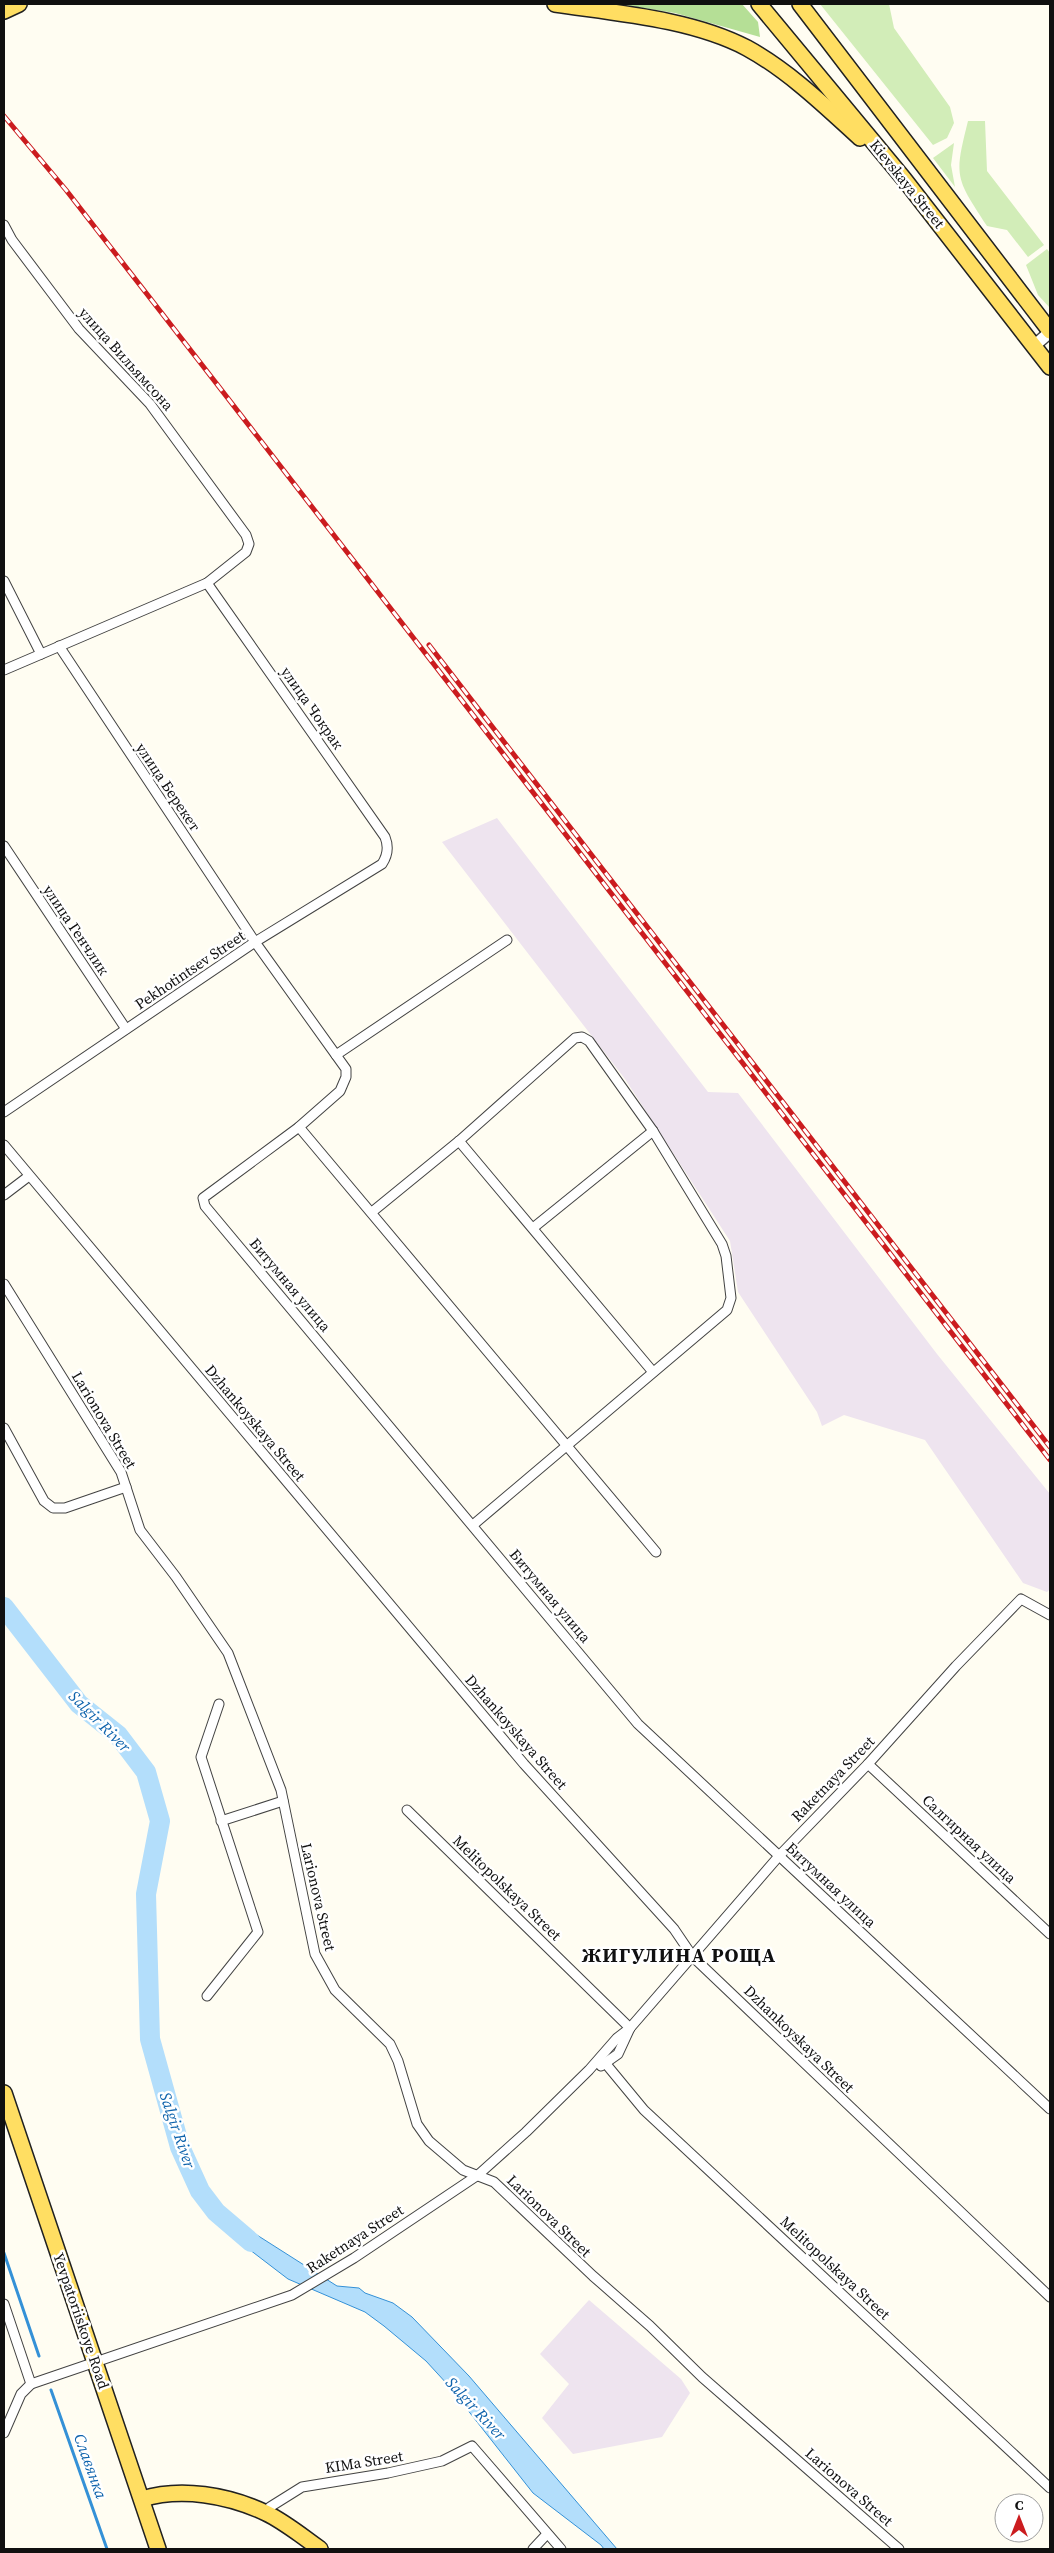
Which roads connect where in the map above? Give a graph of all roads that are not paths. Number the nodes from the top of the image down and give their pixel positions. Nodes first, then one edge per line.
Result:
1 (19, 4) edge
2 (554, 4) edge
3 (758, 4) edge
4 (800, 4) edge
5 (4, 11) edge
6 (904, 178) junction
7 (4, 225) edge
8 (1050, 332) edge
9 (1034, 346) junction
10 (1050, 367) edge
11 (4, 581) edge
12 (207, 583) junction
13 (59, 646) junction
14 (42, 654) junction
15 (4, 670) edge
16 (4, 846) edge
17 (388, 851) joint
18 (507, 940) dead end
19 (255, 942) junction
20 (126, 1029) junction
21 (336, 1054) junction
22 (346, 1077) joint
23 (4, 1112) edge
24 (299, 1127) junction
25 (653, 1132) junction
26 (459, 1141) junction
27 (4, 1145) edge
28 (30, 1176) junction
29 (4, 1195) edge
30 (372, 1212) junction
31 (533, 1228) junction
32 (4, 1284) edge
33 (654, 1372) junction
34 (4, 1428) edge
35 (566, 1446) junction
36 (126, 1487) junction
37 (473, 1525) junction
38 (656, 1552) dead end
39 (1050, 1616) edge
40 (219, 1704) dead end
41 (868, 1764) junction
42 (283, 1801) junction
43 (407, 1810) dead end
44 (221, 1821) junction
45 (779, 1856) junction
46 (1050, 1934) edge
47 (693, 1957) junction
48 (207, 1996) dead end
49 (630, 2028) junction
50 (606, 2064) junction
51 (589, 2070) junction
52 (4, 2093) edge
53 (1050, 2109) edge
54 (478, 2175) junction
55 (1050, 2297) edge
56 (4, 2304) edge
57 (95, 2361) junction
58 (31, 2384) junction
59 (4, 2433) edge
60 (1050, 2488) edge
61 (142, 2499) junction
62 (266, 2513) junction
63 (547, 2534) junction
64 (158, 2549) edge
65 (320, 2549) edge
66 (533, 2549) edge
67 (561, 2549) edge
68 (899, 2549) edge

1 - 5 main road
2 - 6 main road
3 - 6 main road, Kievskaya Street
4 - 8 main road, Kievskaya Street
6 - 9 main road, Kievskaya Street
7 - 12 street, улица Вильямсона
8 - 9 street
9 - 10 main road, Kievskaya Street
11 - 14 street
12 - 13 street
12 - 17 street, улица Чокрак
13 - 14 street
13 - 19 street, улица Берекет
14 - 15 street
16 - 20 street, улица Генчлик
17 - 19 street, Pekhotintsev Street
18 - 21 street
19 - 20 street, Pekhotintsev Street
19 - 21 street, улица Берекет
20 - 23 street, Pekhotintsev Street
21 - 22 street, улица Берекет
22 - 24 street, Битумная улица
24 - 30 street
24 - 37 street, Битумная улица
25 - 26 street
25 - 31 street
25 - 33 street
26 - 30 street
26 - 31 street
27 - 28 street, Dzhankoyskaya Street
28 - 29 street
28 - 47 street, Dzhankoyskaya Street
30 - 35 street
31 - 33 street
32 - 36 street, Larionova Street
33 - 35 street
34 - 36 street
35 - 37 street
35 - 38 street
36 - 42 street, Larionova Street
37 - 45 street, Битумная улица
39 - 41 street, Raketnaya Street
40 - 44 street
41 - 45 street, Raketnaya Street
41 - 46 street, Салгирная улица
42 - 44 street
42 - 54 street, Larionova Street
43 - 49 street, Melitopolskaya Street
44 - 48 street
45 - 47 street, Raketnaya Street
45 - 53 street, Битумная улица
47 - 49 street, Raketnaya Street
47 - 55 street, Dzhankoyskaya Street
49 - 50 street, Raketnaya Street
49 - 51 street, Raketnaya Street
50 - 51 street, Raketnaya Street
50 - 60 street, Melitopolskaya Street
51 - 54 street, Raketnaya Street
52 - 57 main road, Yevpatoriiskoye Road
54 - 57 street, Raketnaya Street
54 - 68 street, Larionova Street
56 - 58 street
57 - 58 street, Raketnaya Street
57 - 61 main road, Yevpatoriiskoye Road
58 - 59 street
61 - 62 main road
61 - 64 main road, Yevpatoriiskoye Road
62 - 63 street, KIMa Street
62 - 65 main road
63 - 66 street
63 - 67 street

